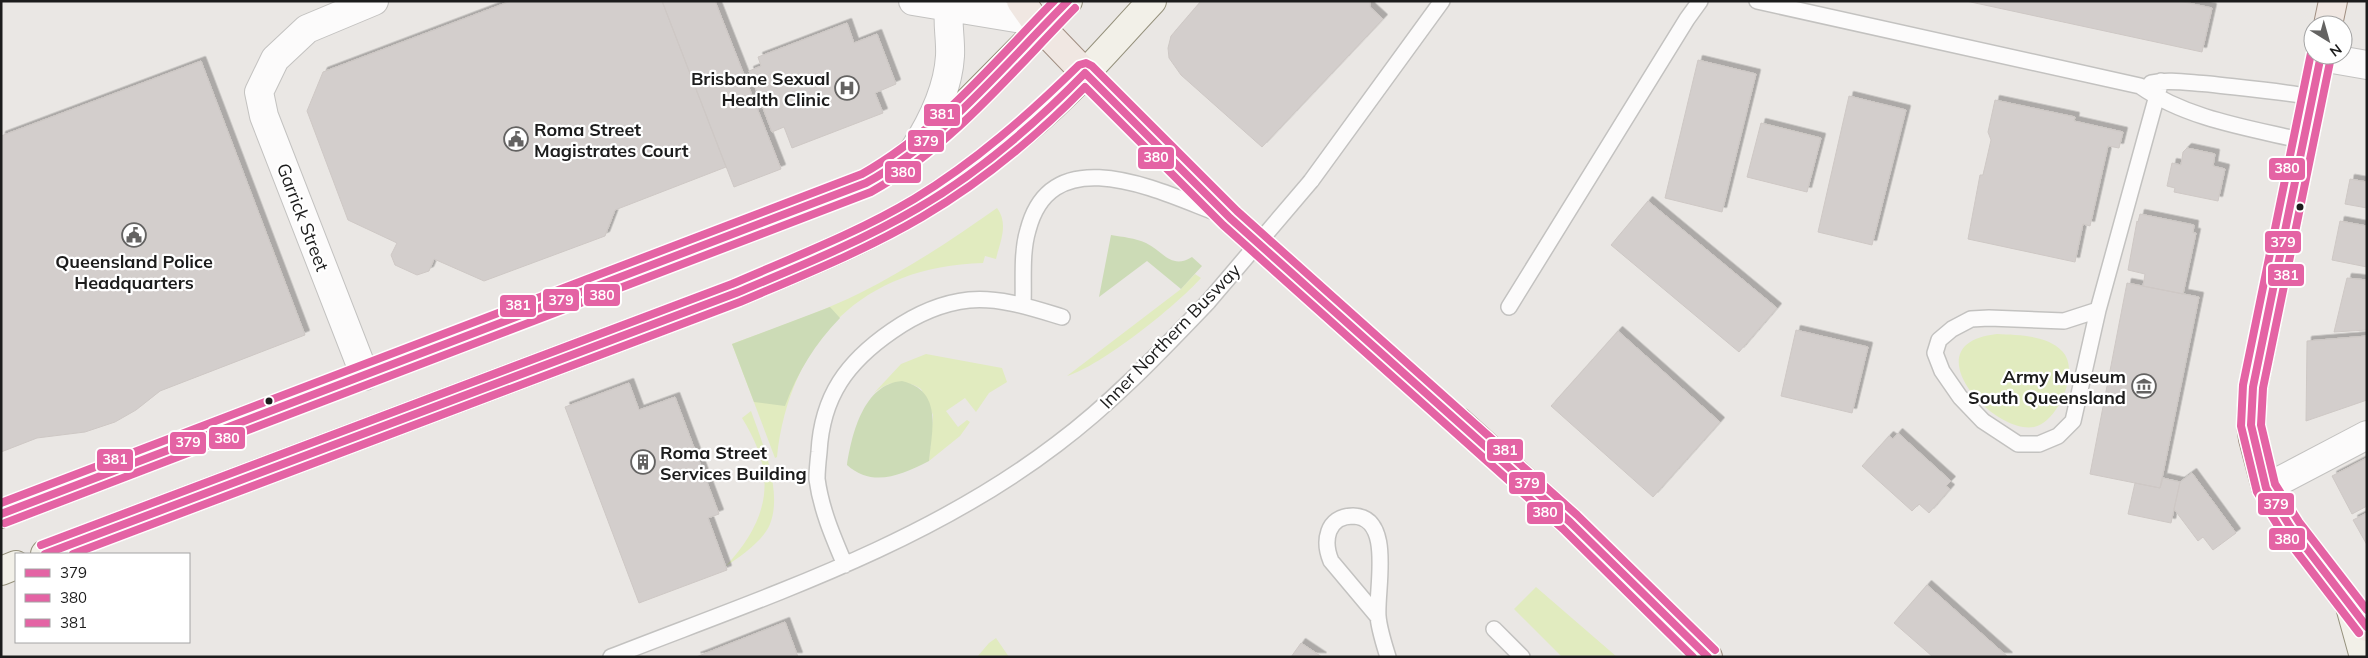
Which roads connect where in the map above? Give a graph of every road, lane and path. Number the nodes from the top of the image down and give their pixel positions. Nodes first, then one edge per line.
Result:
1 (374, 1) edge
2 (913, 1) edge
3 (1068, 1) edge
4 (1152, 1) edge
5 (1442, 1) edge
6 (1700, 1) edge
7 (1757, 1) edge
8 (2333, 1) edge
9 (950, 4) edge
10 (2330, 15) edge
11 (1033, 17) edge
12 (2353, 62) edge
13 (2319, 65) edge
14 (2367, 65) edge
15 (1085, 73) junction
16 (2161, 81) junction
17 (2140, 86) junction
18 (2312, 97) junction
19 (2156, 98) junction
20 (2304, 141) junction
21 (910, 155) junction
22 (1230, 218) joint
23 (1022, 305) junction
24 (1509, 307) dead end
25 (2098, 310) junction
26 (1062, 317) dead end
27 (365, 376) junction
28 (1458, 421) tunnel mouth
29 (2367, 434) edge
30 (2266, 488) junction
31 (1, 514) edge
32 (48, 553) edge
33 (15, 565) edge
34 (845, 565) junction
35 (1, 571) edge
36 (2349, 603) junction
37 (1378, 617) junction
38 (2367, 627) edge
39 (1494, 629) dead end
40 (611, 657) edge
41 (1388, 657) edge
42 (1522, 657) edge
43 (1708, 657) edge
44 (2364, 657) edge

1 - 27 street, Garrick Street
2 - 9 street
3 - 11 main road
4 - 15 main road
5 - 34 lane, Inner Northern Busway, bridge
6 - 24 lane
7 - 17 lane
8 - 10 main road
9 - 11 street
9 - 21 street
11 - 15 main road
11 - 21 main road
12 - 14 street
13 - 18 main road
15 - 22 main road
15 - 32 main road
16 - 17 lane
16 - 18 lane
16 - 19 lane
17 - 19 lane
18 - 20 main road
19 - 20 lane
19 - 25 lane
20 - 30 main road
21 - 27 main road
22 - 23 lane
23 - 26 lane
23 - 34 lane
25 - 25 lane
27 - 31 main road
28 - 43 main road
29 - 30 street
30 - 36 main road
33 - 35 main road
34 - 40 lane, Inner Northern Busway
36 - 38 main road
36 - 44 main road
37 - 37 lane
37 - 41 lane
39 - 42 lane

